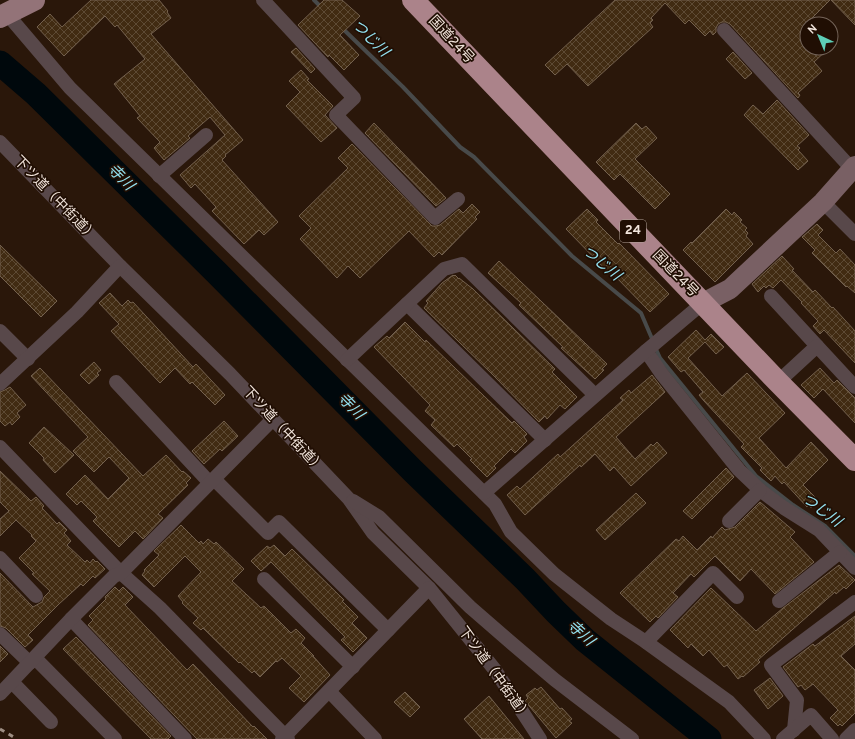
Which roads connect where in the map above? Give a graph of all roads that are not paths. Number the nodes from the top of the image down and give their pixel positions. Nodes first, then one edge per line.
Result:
1 (34, 0) edge
2 (263, 0) edge
3 (413, 0) edge
4 (4, 15) edge
5 (724, 30) dead end
6 (206, 135) dead end
7 (0, 142) edge
8 (854, 167) edge
9 (159, 176) junction
10 (458, 199) dead end
11 (823, 202) junction
12 (855, 234) edge
13 (120, 266) junction
14 (771, 296) dead end
15 (703, 303) junction
16 (407, 304) junction
17 (0, 331) edge
18 (652, 346) junction
19 (817, 346) junction
20 (28, 359) junction
21 (347, 360) junction
22 (116, 382) dead end
23 (778, 382) junction
24 (0, 384) edge
25 (855, 387) edge
26 (595, 395) junction
27 (273, 420) junction
28 (545, 440) junction
29 (0, 447) edge
30 (855, 460) edge
31 (212, 481) junction
32 (760, 490) junction
33 (484, 493) junction
34 (349, 498) junction
35 (729, 521) dead end
36 (840, 552) junction
37 (0, 558) edge
38 (855, 568) edge
39 (122, 573) junction
40 (264, 579) dead end
41 (429, 588) junction
42 (36, 596) dead end
43 (737, 597) dead end
44 (779, 601) dead end
45 (855, 602) edge
46 (71, 619) junction
47 (388, 630) junction
48 (0, 634) edge
49 (646, 642) junction
50 (32, 660) junction
51 (353, 667) junction
52 (12, 682) junction
53 (329, 691) junction
54 (0, 694) edge
55 (51, 722) dead end
56 (855, 730) edge
57 (789, 734) edge
58 (285, 738) edge
59 (114, 739) edge
60 (185, 739) edge
61 (375, 739) edge
62 (540, 739) edge
63 (632, 739) edge
64 (764, 739) edge
65 (832, 739) edge
66 (846, 739) edge

1 - 4 main road
2 - 10 street
3 - 15 highway, 国道24号 / 24
4 - 9 street
5 - 8 street
6 - 9 street
7 - 13 street, 下ツ道（中街道）
8 - 11 street
9 - 21 street
11 - 12 street
11 - 15 street
13 - 20 street
13 - 27 street, 下ツ道（中街道）
14 - 19 street
15 - 18 street
15 - 23 highway, 国道24号 / 24
16 - 21 street
16 - 26 street
16 - 28 street
17 - 20 street
18 - 26 street
18 - 32 street
19 - 23 street
19 - 25 street
20 - 24 street
21 - 33 street
22 - 31 street
23 - 30 highway, 国道24号 / 24
26 - 28 street
27 - 31 street
27 - 34 street, 下ツ道（中街道）
28 - 33 street
29 - 39 street
31 - 39 street
31 - 47 street
32 - 35 street
32 - 36 street
33 - 49 street
34 - 41 street, 下ツ道（中街道）
34 - 63 street
36 - 38 street
36 - 44 street
37 - 42 street
39 - 46 street
39 - 58 street
40 - 51 street
41 - 47 street
41 - 62 street, 下ツ道（中街道）
43 - 49 street
45 - 57 street
46 - 50 street
46 - 60 street
47 - 51 street
48 - 50 street
49 - 64 street
50 - 52 street
50 - 59 street
51 - 53 street
52 - 54 street
52 - 55 street
53 - 58 street
53 - 61 street
56 - 66 street
57 - 65 street

